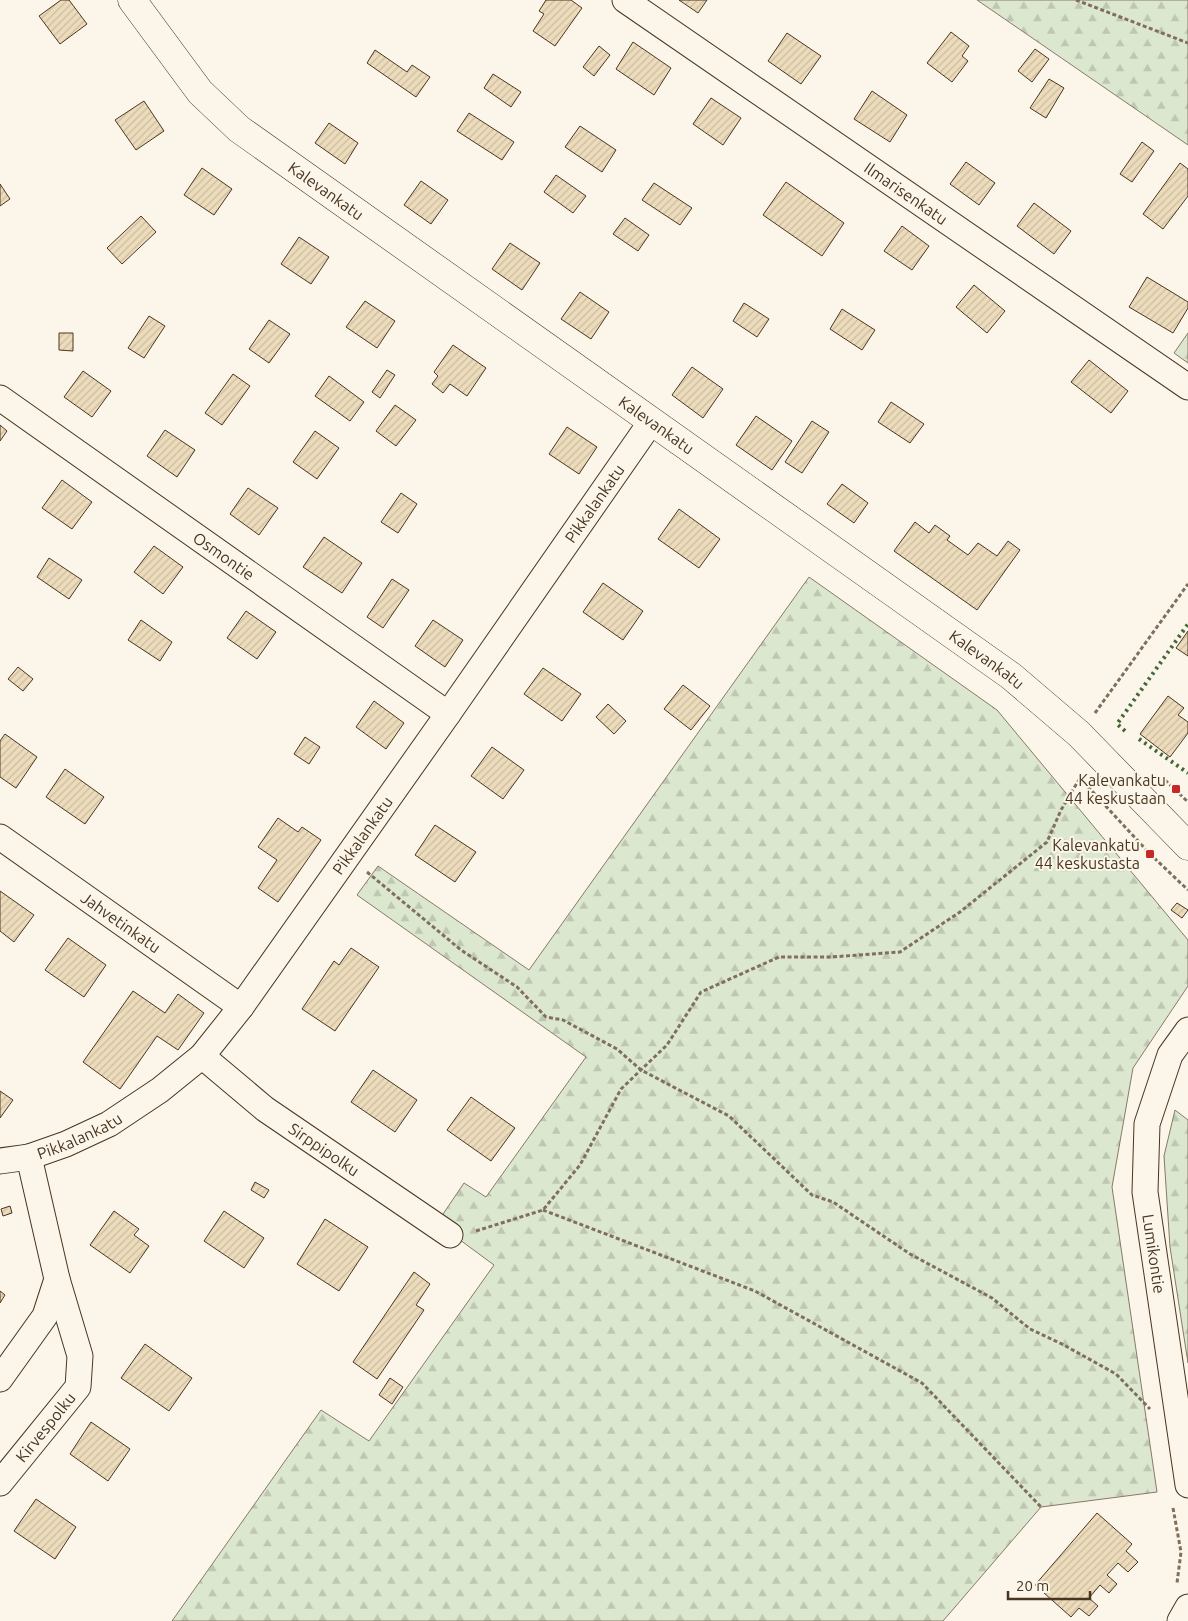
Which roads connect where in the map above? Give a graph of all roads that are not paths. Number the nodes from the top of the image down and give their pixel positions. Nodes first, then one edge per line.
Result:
1 (132, 0) edge
2 (624, 0) edge
3 (1188, 387) edge
4 (0, 398) edge
5 (651, 422) junction
6 (448, 714) junction
7 (0, 837) edge
8 (1188, 846) edge
9 (241, 1007) junction
10 (1188, 1030) edge
11 (202, 1056) junction
12 (29, 1157) junction
13 (0, 1161) edge
14 (450, 1235) road end
15 (57, 1279) junction
16 (0, 1379) edge
17 (0, 1484) edge
18 (1188, 1485) edge
19 (1188, 1607) edge
20 (1180, 1621) edge

1 - 5 main road, Kalevankatu
2 - 3 street, Ilmarisenkatu
4 - 6 street, Osmontie
5 - 6 street, Pikkalankatu
5 - 8 main road, Kalevankatu
6 - 9 street, Pikkalankatu
7 - 9 street, Jahvetinkatu
9 - 11 street, Pikkalankatu
10 - 18 street, Lumikontie
11 - 12 street, Pikkalankatu
11 - 14 street, Sirppipolku
12 - 13 street, Pikkalankatu
12 - 15 street, Kirvespolku
15 - 16 street
15 - 17 street, Kirvespolku
19 - 20 street

